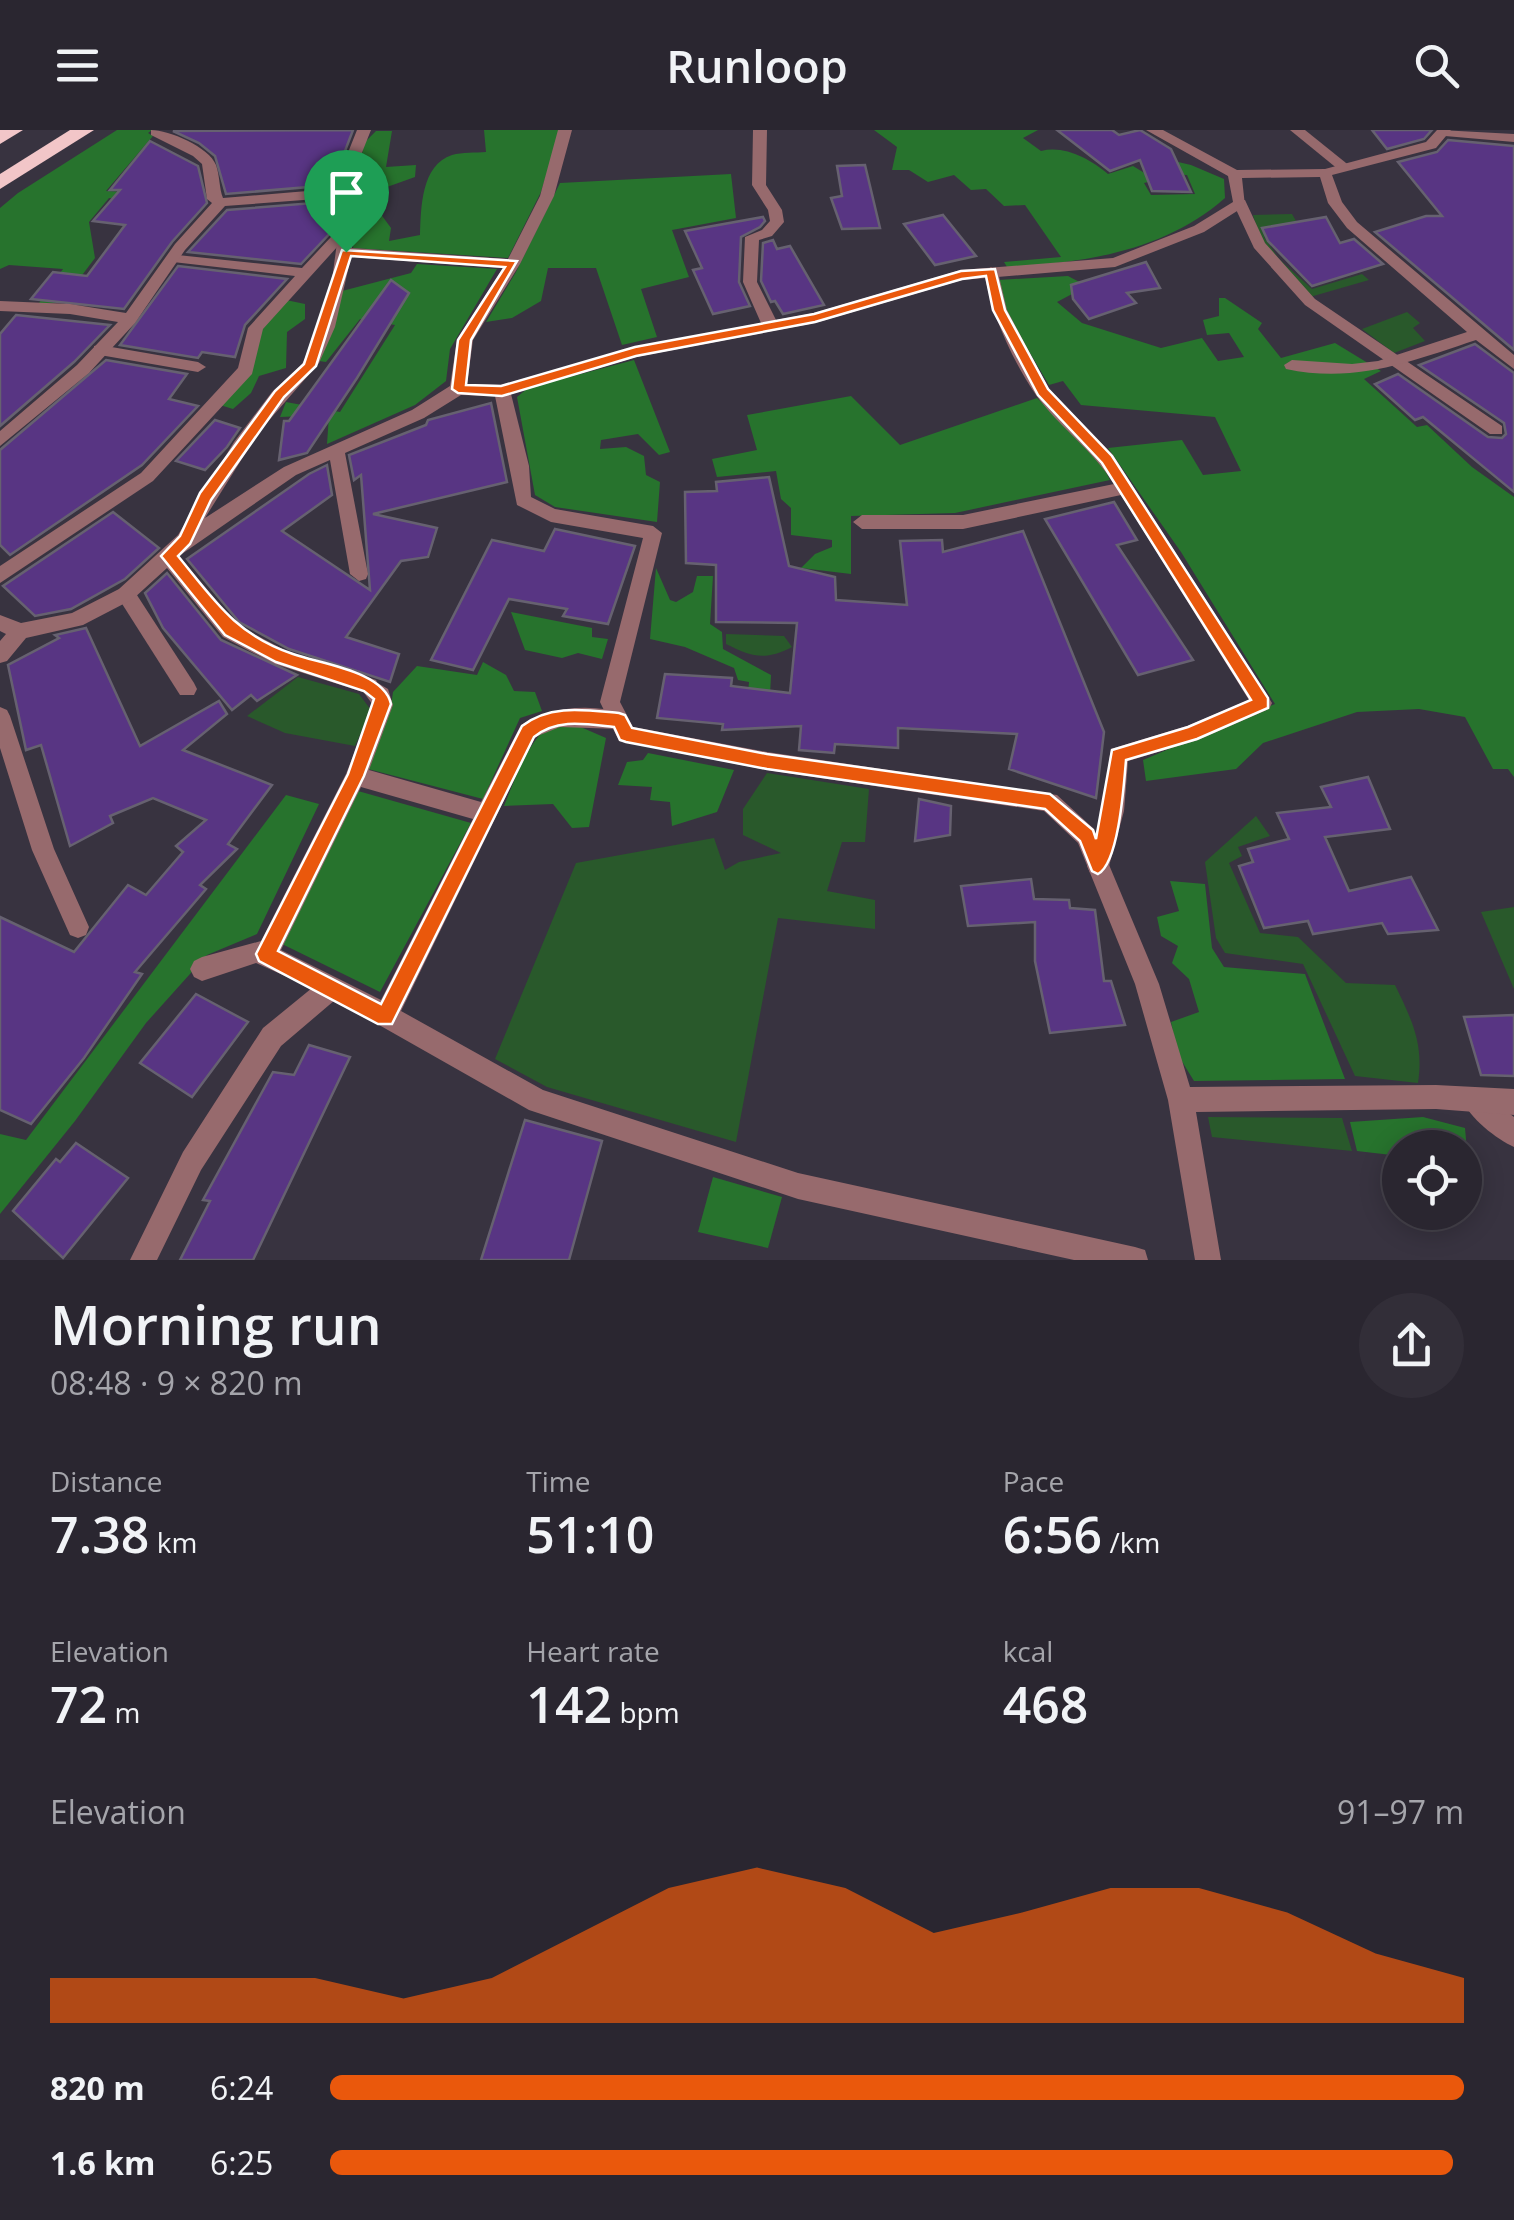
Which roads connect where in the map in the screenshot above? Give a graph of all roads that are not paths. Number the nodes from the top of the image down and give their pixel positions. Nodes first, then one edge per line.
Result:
1 (12, 130) edge
2 (84, 130) edge
3 (364, 130) edge
4 (566, 130) edge
5 (760, 130) edge
6 (1153, 130) edge
7 (1297, 130) edge
8 (1445, 131) edge
9 (156, 132) edge
10 (0, 138) edge
11 (1514, 138) edge
12 (1344, 167) junction
13 (1325, 173) junction
14 (1234, 174) junction
15 (0, 183) edge
16 (350, 192) junction
17 (220, 202) junction
18 (1240, 203) junction
19 (350, 225) junction
20 (346, 252) junction
21 (173, 257) junction
22 (513, 264) junction
23 (991, 272) junction
24 (306, 273) junction
25 (0, 306) edge
26 (130, 319) junction
27 (770, 327) junction
28 (1478, 334) junction
29 (100, 350) junction
30 (1394, 362) junction
31 (1514, 364) edge
32 (1292, 365) dead end
33 (198, 366) dead end
34 (458, 389) junction
35 (502, 391) junction
36 (1496, 430) dead end
37 (0, 440) edge
38 (336, 449) junction
39 (1126, 488) junction
40 (862, 522) dead end
41 (185, 540) junction
42 (168, 556) junction
43 (359, 574) dead end
44 (0, 576) edge
45 (126, 594) junction
46 (0, 624) edge
47 (20, 631) junction
48 (0, 656) edge
49 (187, 690) dead end
50 (0, 716) edge
51 (619, 720) junction
52 (356, 776) junction
53 (488, 814) junction
54 (1098, 866) junction
55 (78, 927) dead end
56 (266, 954) junction
57 (202, 969) dead end
58 (333, 986) junction
59 (385, 1017) junction
60 (1181, 1100) junction
61 (1474, 1100) junction
62 (1514, 1102) edge
63 (1514, 1134) edge
64 (143, 1260) edge
65 (1135, 1260) edge
66 (1208, 1260) edge

1 - 10 highway
2 - 15 highway
3 - 16 street
4 - 22 street
5 - 27 street
6 - 14 street
7 - 12 street
8 - 11 street
8 - 12 street
9 - 17 street
12 - 13 street
13 - 14 street
13 - 28 street
14 - 18 street
16 - 17 street
16 - 19 street
17 - 21 street
18 - 23 street
18 - 30 street
19 - 20 street
19 - 24 street
20 - 22 street
20 - 41 street
21 - 24 street
21 - 26 street
22 - 34 street
23 - 27 street
23 - 39 street
24 - 44 street
25 - 26 street
26 - 29 street
27 - 35 street
28 - 30 street
28 - 31 street
29 - 33 street
29 - 37 street
30 - 32 street
30 - 36 street
34 - 35 street
34 - 38 street
35 - 51 street
38 - 41 street
38 - 43 street
39 - 40 street
39 - 54 street
41 - 42 street
42 - 45 street
42 - 52 street
45 - 47 street
45 - 49 street
46 - 47 street
47 - 48 street
50 - 55 street
51 - 53 street
51 - 54 street
52 - 53 street
52 - 56 street
53 - 59 street
54 - 60 street
56 - 57 street
56 - 58 street
58 - 59 street
58 - 64 street
59 - 65 street
60 - 61 street
60 - 66 street
61 - 62 street
61 - 63 street

